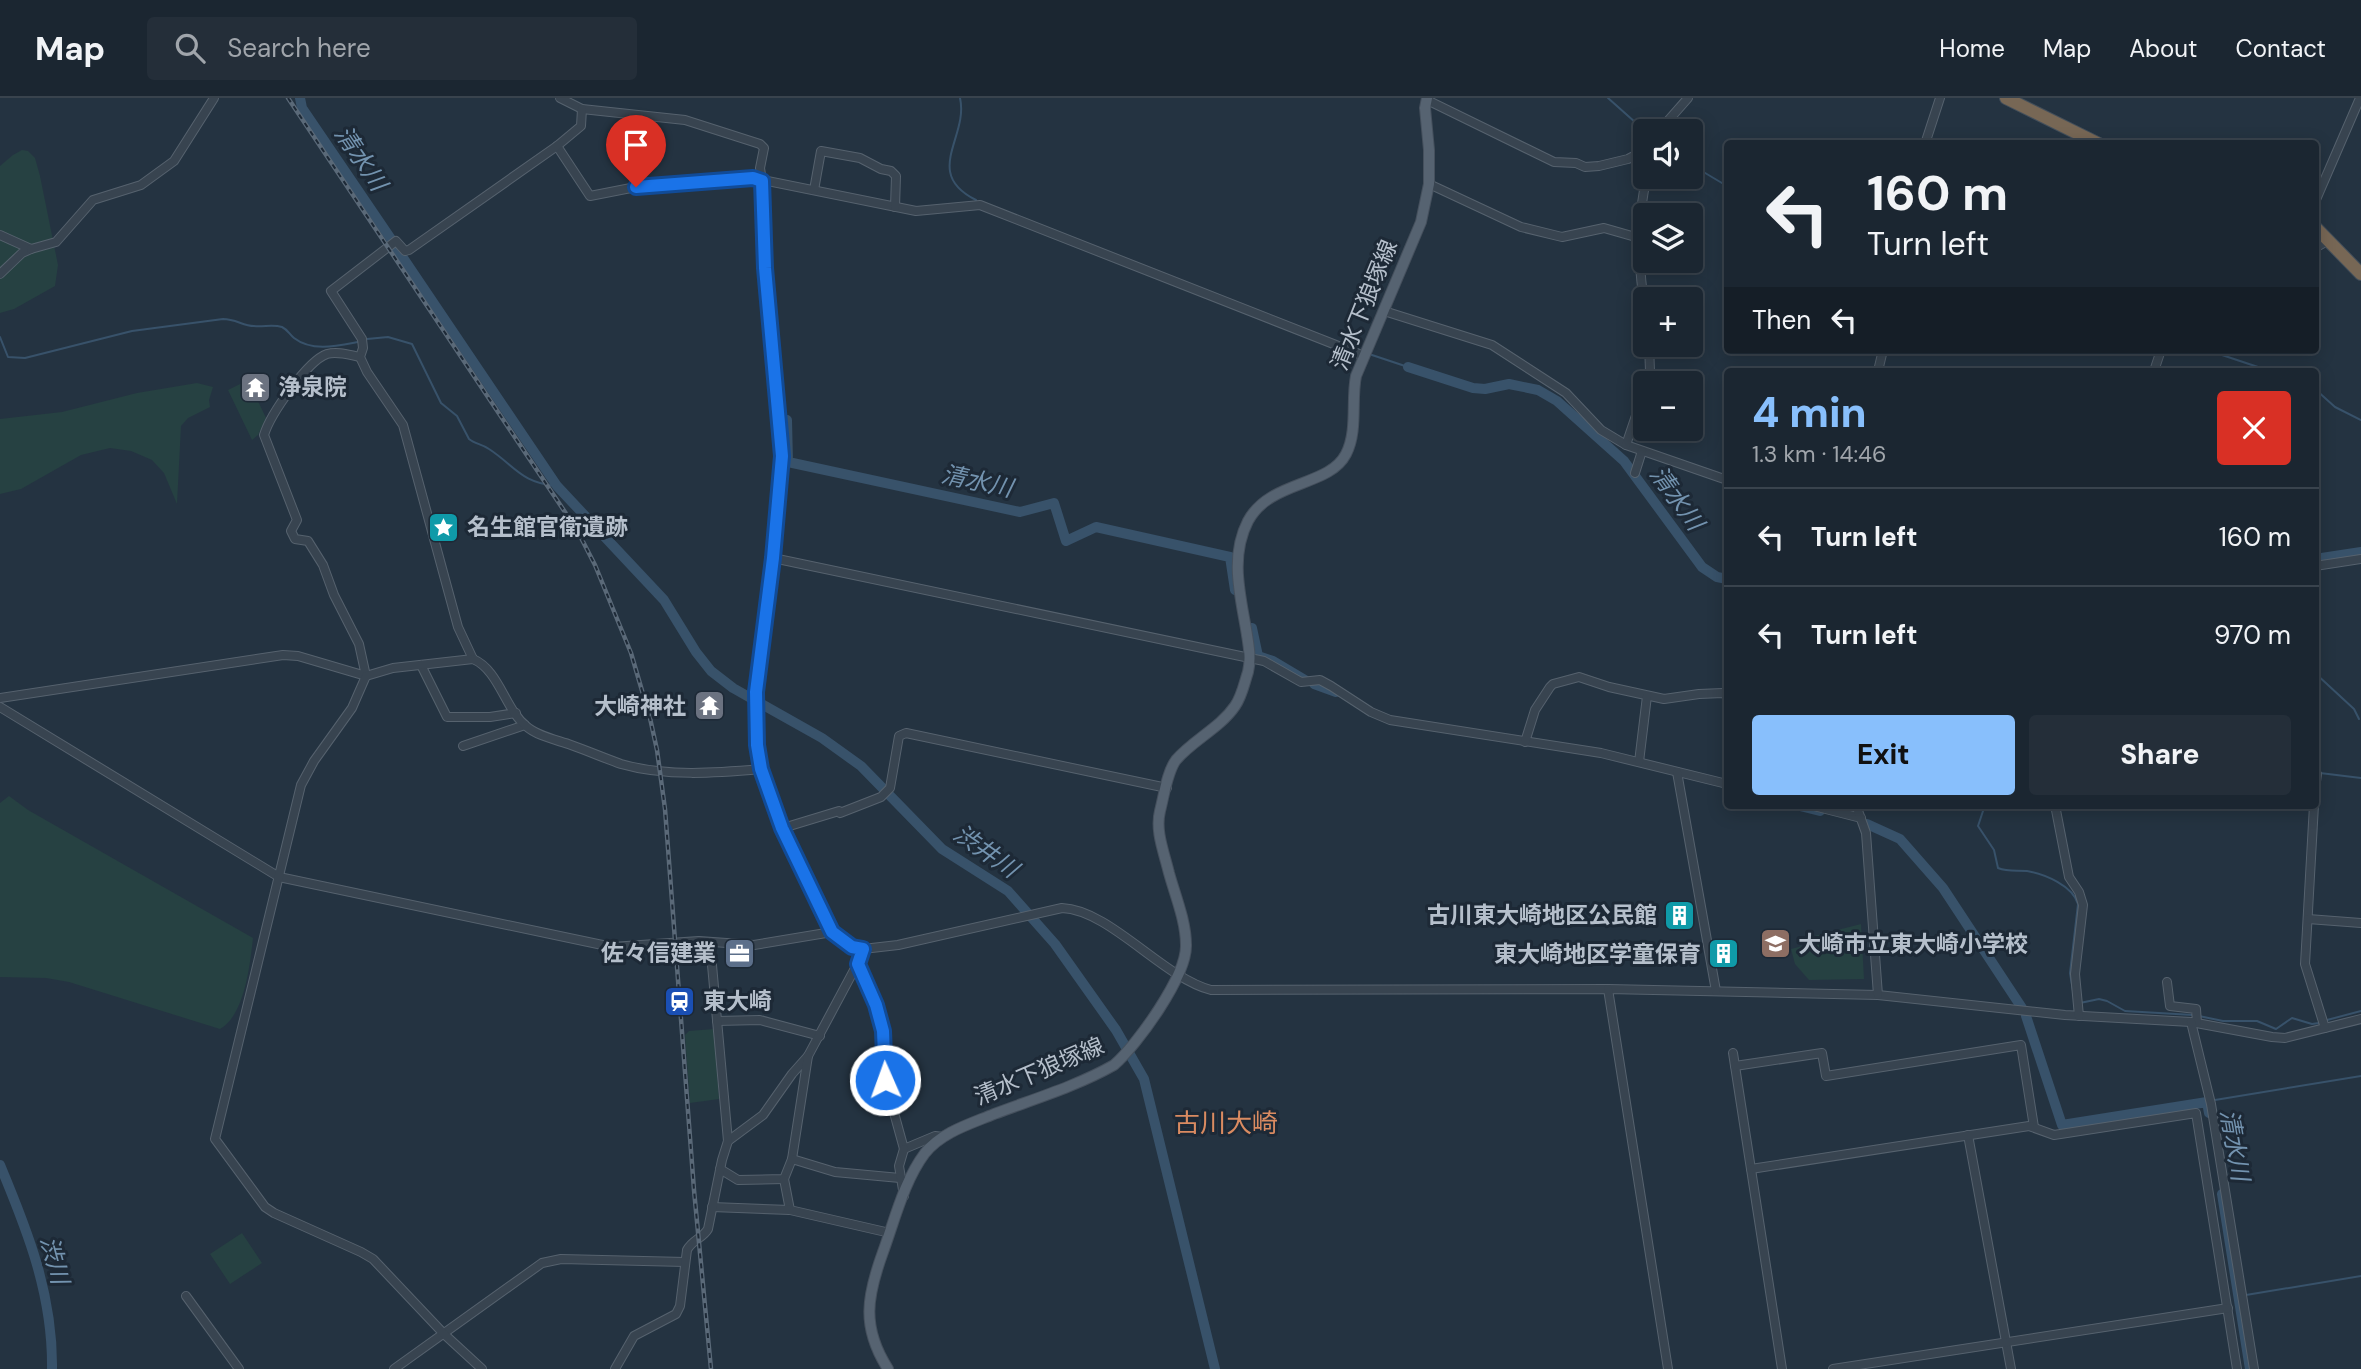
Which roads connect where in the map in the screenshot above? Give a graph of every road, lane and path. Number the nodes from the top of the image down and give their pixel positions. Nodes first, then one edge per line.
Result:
1 (214, 98) edge
2 (560, 98) edge
3 (1688, 98) edge
4 (1940, 98) edge
5 (2006, 98) edge
6 (2360, 98) edge
7 (1427, 99) edge
8 (582, 109) junction
9 (1670, 119) edge
10 (1926, 140) edge
11 (2091, 140) edge
12 (557, 146) junction
13 (1633, 156) edge
14 (762, 181) junction
15 (1429, 184) junction
16 (814, 190) junction
17 (2319, 193) edge
18 (895, 207) junction
19 (2319, 231) edge
20 (0, 235) edge
21 (1633, 236) edge
22 (2329, 240) junction
23 (2319, 246) edge
24 (31, 249) junction
25 (0, 274) edge
26 (2361, 274) edge
27 (1384, 311) junction
28 (1365, 354) junction
29 (360, 357) junction
30 (1633, 424) edge
31 (1626, 445) junction
32 (1642, 451) junction
33 (1635, 473) dead end
34 (1724, 479) edge
35 (773, 558) junction
36 (2361, 559) edge
37 (2319, 565) edge
38 (473, 659) junction
39 (1250, 659) junction
40 (421, 665) junction
41 (366, 676) junction
42 (1724, 694) edge
43 (1647, 696) junction
44 (0, 698) edge
45 (0, 707) edge
46 (516, 713) junction
47 (525, 725) junction
48 (1525, 742) junction
49 (463, 746) dead end
50 (1639, 762) junction
51 (761, 769) junction
52 (1677, 772) junction
53 (1724, 783) edge
54 (1167, 788) junction
55 (1826, 809) edge
56 (1858, 809) edge
57 (2056, 809) edge
58 (2314, 809) edge
59 (1861, 818) junction
60 (782, 828) junction
61 (279, 877) junction
62 (2308, 919) junction
63 (2361, 922) edge
64 (832, 932) junction
65 (710, 943) junction
66 (863, 949) junction
67 (858, 964) junction
68 (1178, 974) junction
69 (2167, 982) dead end
70 (1608, 989) junction
71 (1716, 991) junction
72 (1878, 995) junction
73 (2079, 1008) junction
74 (2195, 1019) junction
75 (2361, 1019) edge
76 (717, 1021) junction
77 (2323, 1024) junction
78 (820, 1036) junction
79 (1733, 1053) dead end
80 (808, 1056) junction
81 (1735, 1066) junction
82 (2034, 1127) junction
83 (1968, 1135) junction
84 (943, 1137) junction
85 (728, 1141) junction
86 (904, 1149) junction
87 (792, 1159) junction
88 (720, 1169) junction
89 (1751, 1169) junction
90 (900, 1178) junction
91 (784, 1179) junction
92 (904, 1196) junction
93 (712, 1207) junction
94 (790, 1210) junction
95 (890, 1233) junction
96 (685, 1262) junction
97 (186, 1296) dead end
98 (2228, 1308) junction
99 (444, 1334) junction
100 (2007, 1342) junction
101 (239, 1369) edge
102 (394, 1369) edge
103 (482, 1369) edge
104 (615, 1369) edge
105 (888, 1369) edge
106 (1668, 1369) edge
107 (1782, 1369) edge
108 (1833, 1369) edge
109 (2011, 1369) edge
110 (2237, 1369) edge
111 (2253, 1369) edge

1 - 24 street
2 - 8 street
3 - 9 street
4 - 10 street
5 - 11 highway
6 - 17 street
7 - 13 street
7 - 15 main road, 清水下狼塚線
8 - 12 street
8 - 14 street
12 - 14 street
12 - 29 street
14 - 16 street
14 - 35 street
15 - 21 street
15 - 27 main road, 清水下狼塚線
16 - 18 street
16 - 18 street
18 - 28 street
19 - 22 highway
20 - 24 street
22 - 23 street
22 - 26 highway
24 - 25 street
27 - 28 main road, 清水下狼塚線
27 - 31 street
28 - 39 main road, 清水下狼塚線
29 - 38 street
29 - 41 street
30 - 31 street
31 - 32 street
32 - 33 street
32 - 34 street
35 - 39 street
35 - 51 street
36 - 37 street
38 - 40 street
38 - 46 street
39 - 48 street
39 - 54 main road, 清水下狼塚線
40 - 41 street
40 - 46 street
41 - 44 street
41 - 61 street
42 - 43 street
43 - 48 street
43 - 50 street
45 - 61 street
46 - 47 street
47 - 49 street
47 - 51 street
48 - 50 street
50 - 52 street
51 - 60 street
52 - 53 street
52 - 71 street
54 - 60 street
54 - 68 main road, 清水下狼塚線
55 - 59 street
56 - 59 street
57 - 73 street
58 - 62 street
59 - 72 street
60 - 64 street
61 - 65 street
61 - 99 street
62 - 63 street
62 - 77 street
64 - 65 street
64 - 66 street
65 - 76 street
66 - 67 street
66 - 68 street
67 - 78 street
67 - 86 street
68 - 70 street
68 - 84 main road, 清水下狼塚線
69 - 74 street
70 - 71 street
70 - 106 street
71 - 72 street
72 - 73 street
73 - 74 street
74 - 77 street
74 - 111 street
75 - 77 street
76 - 78 street
76 - 85 street
78 - 80 street
79 - 81 street
80 - 85 street
80 - 87 street
81 - 82 street
81 - 89 street
82 - 83 street
82 - 98 street
83 - 89 street
83 - 100 street
84 - 86 street
84 - 92 main road, 清水下狼塚線
85 - 88 street
86 - 90 street
87 - 90 street
87 - 91 street
88 - 91 street
88 - 93 street
89 - 107 street
90 - 92 street
91 - 94 street
92 - 95 main road, 清水下狼塚線
93 - 94 street
93 - 96 street
94 - 95 street
95 - 105 main road, 清水下狼塚線
96 - 99 street
96 - 104 street
97 - 101 street
98 - 100 street
98 - 110 street
99 - 102 street
99 - 103 street
100 - 108 street
100 - 109 street

